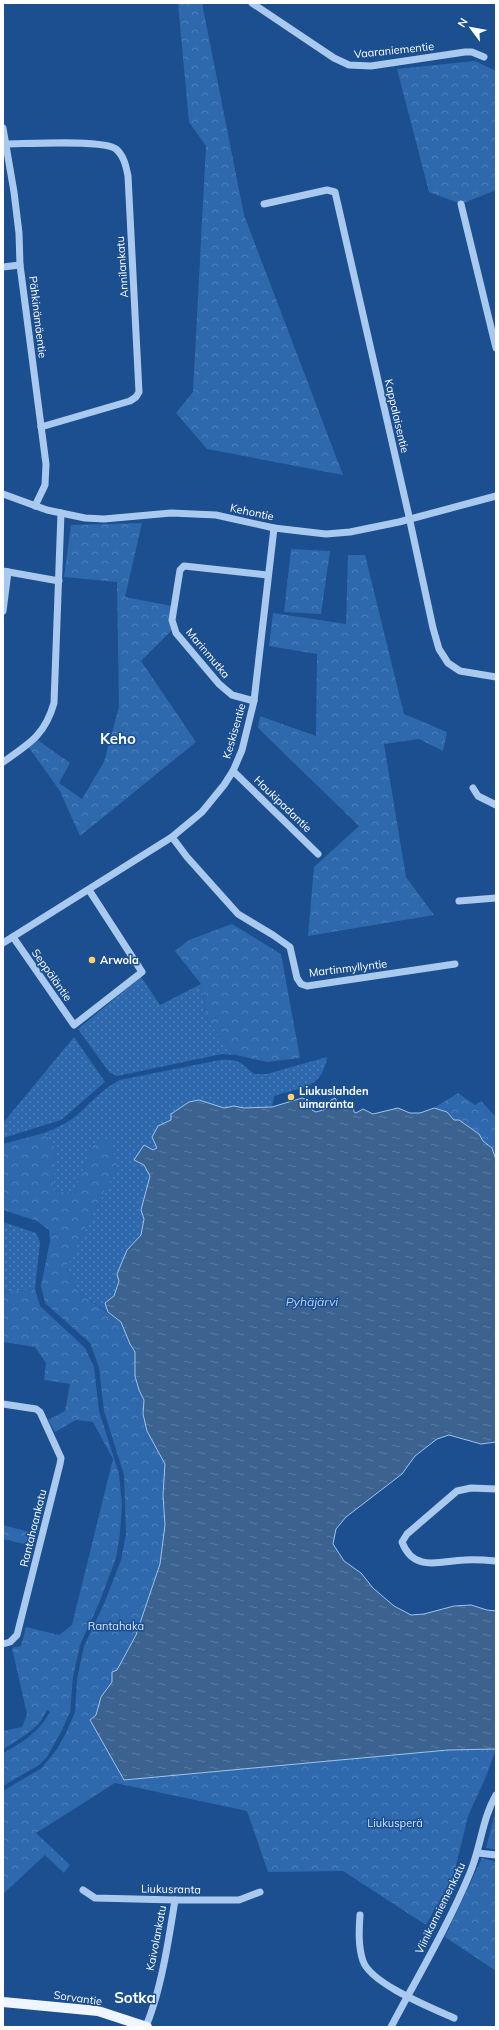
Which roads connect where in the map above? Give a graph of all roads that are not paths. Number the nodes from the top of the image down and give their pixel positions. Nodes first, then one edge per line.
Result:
1 (252, 3) edge
2 (484, 57) dead end
3 (3, 128) edge
4 (5, 144) junction
5 (264, 204) dead end
6 (462, 204) dead end
7 (20, 265) junction
8 (3, 267) edge
9 (496, 348) edge
10 (41, 427) junction
11 (3, 494) edge
12 (496, 496) edge
13 (35, 506) junction
14 (60, 513) junction
15 (409, 519) junction
16 (274, 528) junction
17 (5, 572) edge
18 (268, 575) junction
19 (59, 581) junction
20 (3, 611) edge
21 (496, 677) edge
22 (254, 701) junction
23 (3, 762) edge
24 (233, 771) junction
25 (473, 788) dead end
26 (496, 806) edge
27 (172, 837) junction
28 (318, 854) dead end
29 (89, 890) junction
30 (496, 898) edge
31 (459, 901) dead end
32 (13, 937) junction
33 (3, 943) edge
34 (455, 964) dead end
35 (3, 1404) edge
36 (496, 1489) edge
37 (496, 1561) edge
38 (3, 1644) edge
39 (496, 1795) edge
40 (478, 1853) junction
41 (496, 1855) edge
42 (83, 1890) dead end
43 (260, 1892) dead end
44 (175, 1900) junction
45 (360, 1915) dead end
46 (408, 1996) junction
47 (3, 2002) edge
48 (454, 2018) dead end
49 (122, 2023) edge
50 (147, 2027) edge
51 (391, 2027) edge

1 - 2 street, Vaaraniementie
3 - 4 street, Pähkinämäentie
4 - 7 street, Pähkinämäentie
4 - 10 street, Annilankatu
5 - 15 street, Kappalaisentie
6 - 9 street
7 - 8 street
7 - 10 street, Pähkinämäentie
10 - 13 street, Pähkinämäentie
11 - 13 street, Kehontie
12 - 15 street, Kehontie
13 - 14 street, Kehontie
14 - 16 street, Kehontie
14 - 19 street
15 - 16 street, Kehontie
15 - 21 street, Kappalaisentie
16 - 18 street, Keskisentie
17 - 19 street
17 - 20 street
18 - 22 street, Keskisentie
18 - 22 street, Marinmutka
19 - 23 street
22 - 24 street, Keskisentie
24 - 27 street, Keskisentie
24 - 28 street, Haukipadantie
25 - 26 street
27 - 29 street, Keskisentie
27 - 34 street, Martinmyllyntie
29 - 32 street, Keskisentie
29 - 32 street, Seppäläntie
30 - 31 street
32 - 33 street, Keskisentie
35 - 38 street, Rantahaankatu
36 - 37 street
39 - 40 street, Viinikanniemenkatu
40 - 41 street
40 - 46 street, Viinikanniemenkatu
42 - 44 street, Liukusranta
43 - 44 street, Liukusranta
44 - 50 street, Kaivolankatu
45 - 46 street
46 - 48 street
46 - 51 street, Viinikanniemenkatu
47 - 49 main road, Sorvantie
49 - 50 main road, Sorvantie

